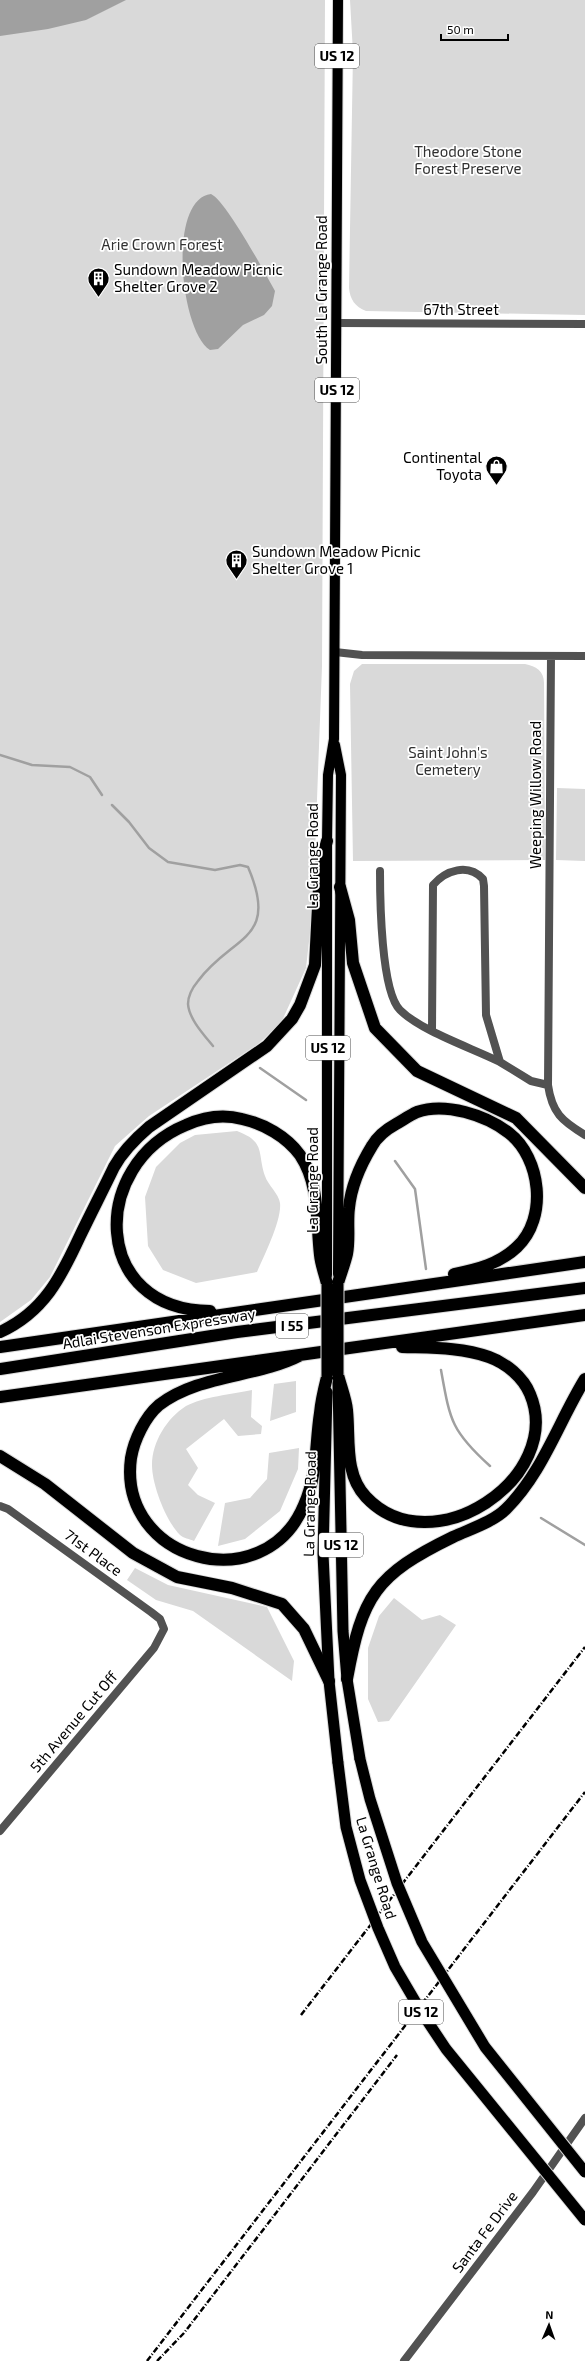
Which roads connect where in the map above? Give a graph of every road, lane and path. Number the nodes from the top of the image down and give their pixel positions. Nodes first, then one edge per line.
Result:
1 (338, 0) edge
2 (337, 323) junction
3 (585, 324) edge
4 (335, 652) junction
5 (551, 656) junction
6 (585, 656) edge
7 (334, 739) junction
8 (327, 841) junction
9 (380, 870) dead end
10 (340, 887) junction
11 (432, 1031) junction
12 (500, 1062) junction
13 (548, 1085) junction
14 (585, 1135) edge
15 (585, 1188) edge
16 (343, 1254) junction
17 (324, 1256) junction
18 (585, 1262) edge
19 (333, 1284) junction
20 (585, 1288) edge
21 (383, 1292) junction
22 (263, 1309) junction
23 (585, 1316) edge
24 (0, 1332) edge
25 (368, 1346) junction
26 (0, 1347) edge
27 (301, 1354) junction
28 (0, 1369) edge
29 (333, 1376) junction
30 (585, 1380) edge
31 (0, 1397) edge
32 (343, 1410) junction
33 (323, 1413) junction
34 (0, 1456) edge
35 (0, 1506) edge
36 (164, 1628) joint
37 (347, 1679) junction
38 (330, 1681) junction
39 (0, 1831) edge
40 (585, 2118) edge
41 (585, 2172) edge
42 (585, 2220) edge
43 (404, 2361) edge

1 - 2 main road, South La Grange Road / US 12
2 - 3 street, 67th Street
2 - 4 main road, South La Grange Road / US 12
4 - 5 street
4 - 7 main road, La Grange Road / US 12
5 - 6 street
5 - 13 street, Weeping Willow Road
7 - 8 main road, La Grange Road / US 12
7 - 10 main road, La Grange Road / US 12
8 - 17 main road, La Grange Road / US 12
8 - 24 highway
9 - 11 street
10 - 15 highway
10 - 16 main road, La Grange Road / US 12
11 - 12 street
11 - 12 street
12 - 13 street
13 - 14 street, Weeping Willow Road
16 - 19 highway
16 - 21 highway
17 - 19 highway
17 - 22 highway
18 - 21 highway
19 - 29 highway, bridge
20 - 28 highway, Adlai Stevenson Expressway / I 55
21 - 22 highway
22 - 26 highway
23 - 25 highway, I 55
25 - 27 highway, I 55
25 - 32 highway
27 - 31 highway, I 55
27 - 33 highway
29 - 32 highway
29 - 33 highway
30 - 37 highway
32 - 37 highway, La Grange Road / US 12
33 - 38 highway, La Grange Road / US 12
34 - 38 highway
35 - 36 street, 71st Place
36 - 39 street, 5th Avenue Cut Off
37 - 41 highway, La Grange Road / US 12, bridge
38 - 42 highway, La Grange Road / US 12, bridge
40 - 43 street, Santa Fe Drive

